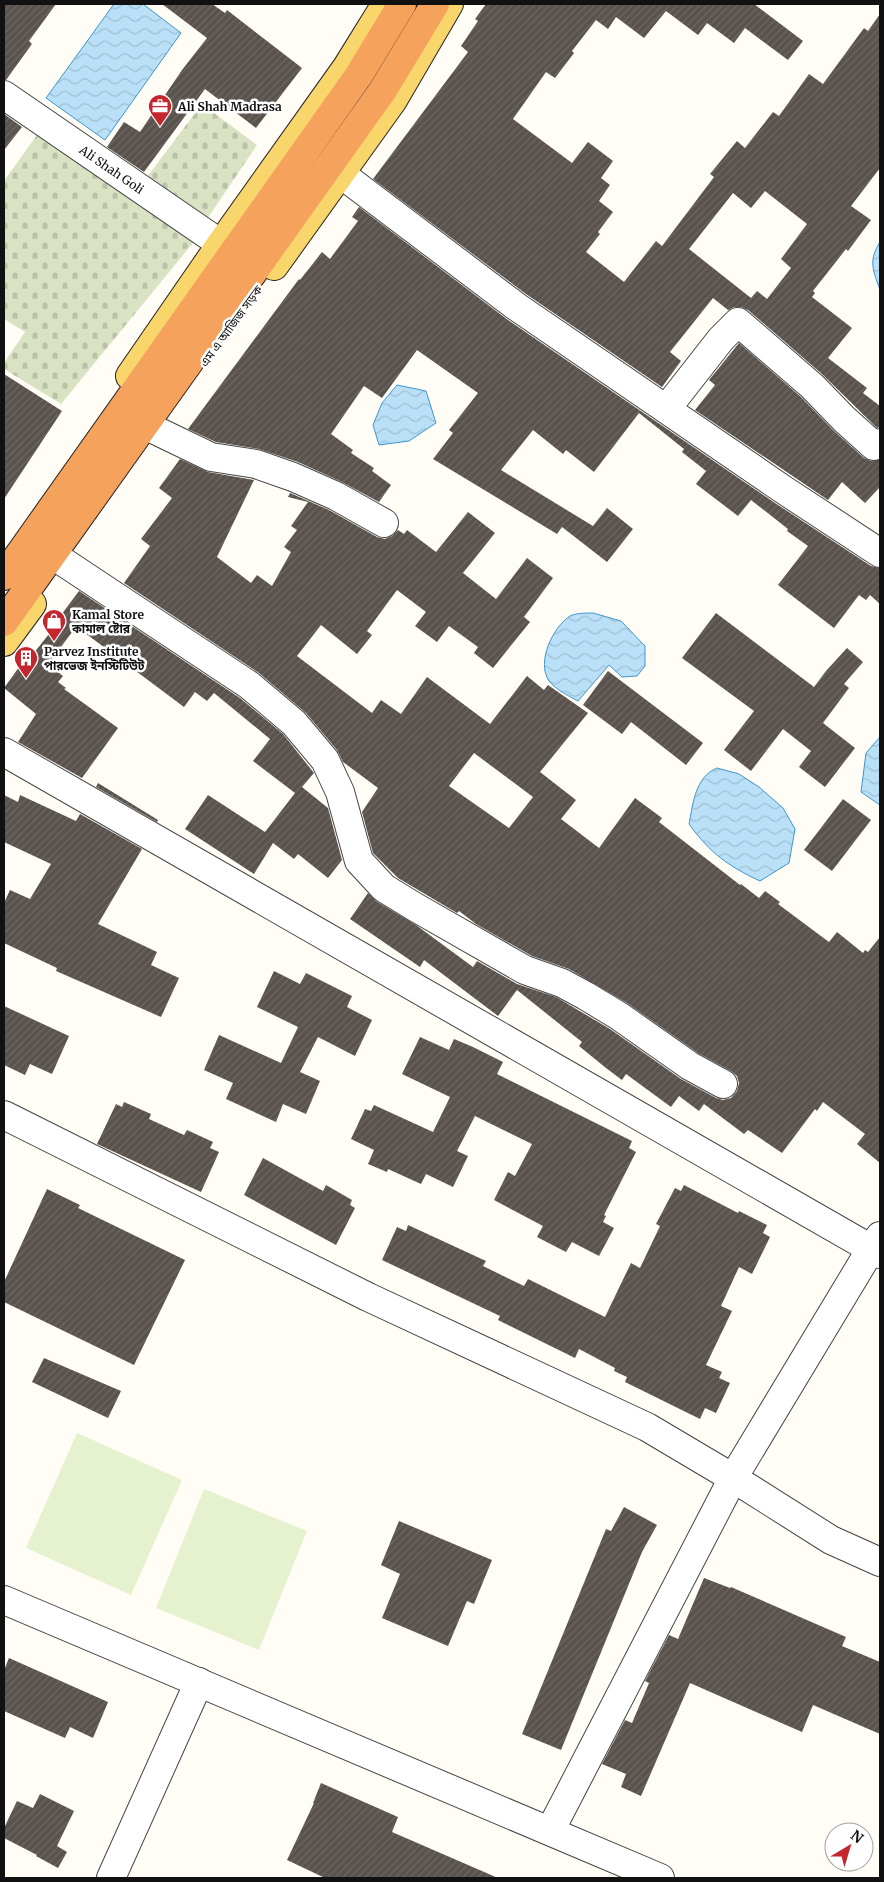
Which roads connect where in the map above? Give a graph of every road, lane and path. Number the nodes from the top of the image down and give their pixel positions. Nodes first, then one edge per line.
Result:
1 (386, 4) edge
2 (402, 4) edge
3 (435, 4) edge
4 (449, 4) edge
5 (4, 95) edge
6 (341, 174) junction
7 (221, 244) junction
8 (666, 408) junction
9 (155, 430) junction
10 (880, 443) edge
11 (384, 523) dead end
12 (5, 549) edge
13 (880, 553) edge
14 (62, 561) junction
15 (4, 576) edge
16 (4, 622) edge
17 (4, 642) edge
18 (4, 752) edge
19 (723, 1084) dead end
20 (4, 1115) edge
21 (877, 1247) edge
22 (733, 1478) junction
23 (880, 1562) edge
24 (4, 1600) edge
25 (199, 1682) junction
26 (550, 1831) junction
27 (111, 1878) edge
28 (660, 1878) edge

1 - 7 main road
2 - 15 highway
3 - 16 highway
4 - 6 main road, এম এ আজিজ সড়ক
5 - 7 street, Ali Shah Goli
6 - 8 street
6 - 9 main road, এম এ আজিজ সড়ক
7 - 12 main road
8 - 10 street
8 - 13 street
9 - 11 street
9 - 14 main road, এম এ আজিজ সড়ক
14 - 17 main road, এম এ আজিজ সড়ক
14 - 19 street
18 - 21 street
20 - 22 street
21 - 22 street
22 - 23 street
22 - 26 street
24 - 25 street
25 - 26 street
25 - 27 street
26 - 28 street

